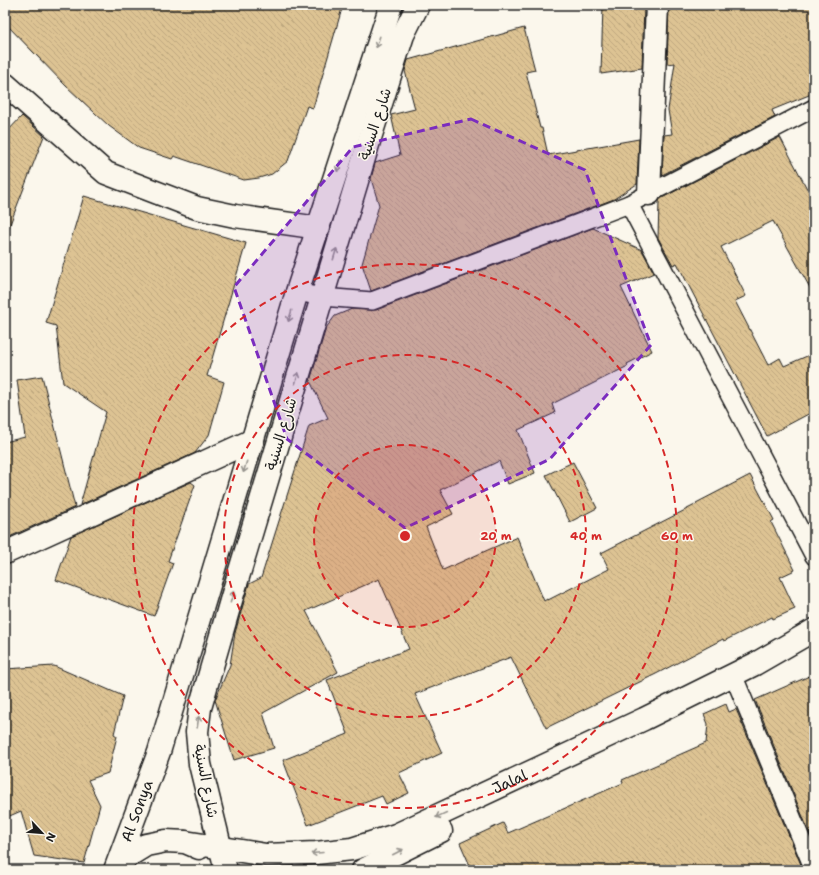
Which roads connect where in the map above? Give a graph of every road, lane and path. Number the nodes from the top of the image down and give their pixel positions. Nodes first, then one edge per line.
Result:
1 (391, 5) edge
2 (418, 5) edge
3 (657, 5) edge
4 (5, 84) edge
5 (814, 108) edge
6 (649, 194) junction
7 (629, 204) junction
8 (319, 228) junction
9 (297, 292) junction
10 (322, 297) junction
11 (253, 440) junction
12 (5, 553) edge
13 (814, 556) edge
14 (814, 630) edge
15 (814, 644) edge
16 (737, 684) junction
17 (159, 752) joint
18 (223, 863) edge
19 (115, 870) edge
20 (363, 870) edge
21 (814, 870) edge

1 -> 8 main road, شارع السنية
10 -> 2 main road, شارع السنية
3 - 6 main road
4 - 8 main road
5 - 6 lane
6 - 7 lane
7 - 10 lane
7 - 13 lane
8 - 9 main road, شارع السنية
9 - 10 lane
9 -> 11 main road, شارع السنية
18 -> 10 main road, شارع السنية
11 - 12 main road
11 -> 17 main road, شارع السنية
14 -> 18 main road, Jalal
15 - 16 main road, Jalal
20 -> 16 main road, Jalal
16 - 21 lane
17 - 19 main road, Al Sonya
18 - 19 main road

